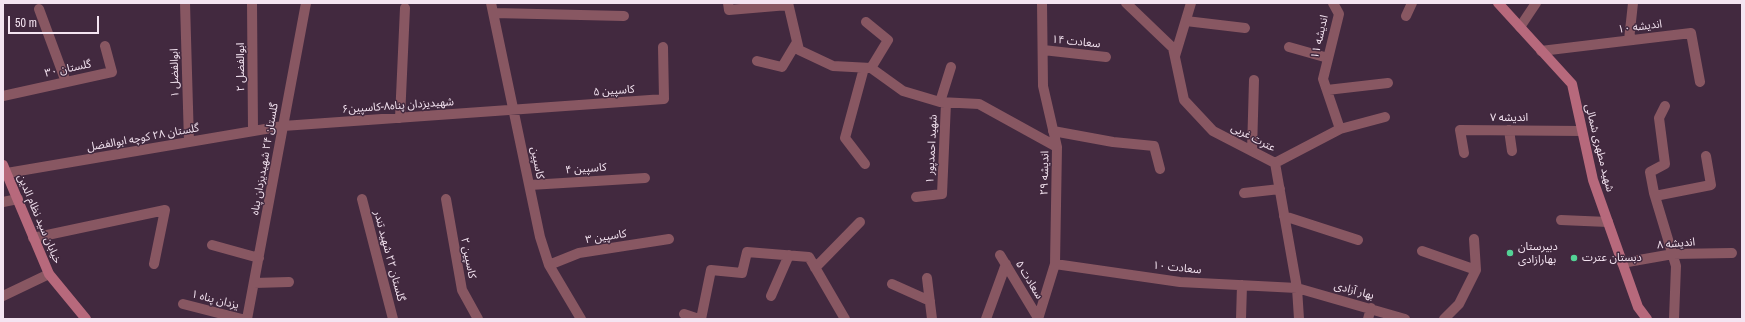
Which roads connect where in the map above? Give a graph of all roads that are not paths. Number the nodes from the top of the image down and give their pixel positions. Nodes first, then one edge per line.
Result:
1 (185, 3) edge
2 (252, 3) edge
3 (306, 3) edge
4 (728, 3) edge
5 (1042, 3) edge
6 (1126, 3) edge
7 (1191, 3) edge
8 (1332, 3) edge
9 (1412, 3) edge
10 (1498, 3) edge
11 (1536, 3) edge
12 (1633, 3) edge
13 (788, 4) edge
14 (405, 8) dead end
15 (493, 8) edge
16 (39, 9) dead end
17 (624, 16) dead end
18 (1406, 16) dead end
19 (1186, 21) junction
20 (866, 22) dead end
21 (1520, 27) junction
22 (1245, 28) dead end
23 (1629, 40) junction
24 (797, 42) junction
25 (105, 46) dead end
26 (663, 47) dead end
27 (1289, 47) dead end
28 (1043, 50) junction
29 (1541, 51) junction
30 (1174, 52) junction
31 (1106, 57) dead end
32 (1328, 58) junction
33 (757, 61) dead end
34 (951, 66) dead end
35 (868, 68) junction
36 (1254, 80) dead end
37 (66, 82) junction
38 (1700, 82) dead end
39 (1388, 83) dead end
40 (1326, 90) junction
41 (3, 96) edge
42 (943, 102) junction
43 (1665, 106) dead end
44 (514, 110) junction
45 (1385, 117) dead end
46 (400, 118) junction
47 (283, 126) junction
48 (1340, 130) junction
49 (1509, 130) junction
50 (253, 131) junction
51 (1053, 131) junction
52 (1582, 131) junction
53 (189, 142) junction
54 (1057, 147) junction
55 (1252, 151) junction
56 (1512, 151) dead end
57 (1464, 153) dead end
58 (1706, 156) dead end
59 (1275, 163) junction
60 (865, 164) dead end
61 (5, 169) edge
62 (1160, 169) dead end
63 (645, 178) dead end
64 (530, 185) junction
65 (1280, 189) junction
66 (1244, 193) dead end
67 (1655, 196) junction
68 (916, 197) dead end
69 (18, 199) junction
70 (362, 199) dead end
71 (446, 199) dead end
72 (3, 202) edge
73 (1284, 216) junction
74 (1561, 220) dead end
75 (860, 222) dead end
76 (1608, 222) junction
77 (33, 238) junction
78 (1474, 239) dead end
79 (669, 240) dead end
80 (1358, 240) dead end
81 (212, 245) dead end
82 (1422, 251) dead end
83 (1732, 253) dead end
84 (1673, 254) junction
85 (789, 255) junction
86 (1000, 255) dead end
87 (259, 258) junction
88 (1622, 263) junction
89 (154, 264) dead end
90 (1006, 264) junction
91 (1055, 264) junction
92 (549, 265) junction
93 (815, 268) junction
94 (1476, 270) junction
95 (49, 274) junction
96 (926, 278) dead end
97 (289, 282) dead end
98 (254, 283) junction
99 (892, 284) dead end
100 (1242, 285) junction
101 (1297, 288) junction
102 (3, 296) edge
103 (771, 296) dead end
104 (930, 301) junction
105 (183, 304) dead end
106 (1371, 308) junction
107 (684, 314) dead end
108 (1038, 318) edge
109 (86, 319) edge
110 (242, 319) edge
111 (248, 319) edge
112 (393, 319) edge
113 (478, 319) edge
114 (581, 319) edge
115 (700, 319) edge
116 (845, 319) edge
117 (932, 319) edge
118 (986, 319) edge
119 (1240, 319) edge
120 (1299, 319) edge
121 (1368, 319) edge
122 (1406, 319) edge
123 (1444, 319) edge
124 (1647, 319) edge
125 (1674, 319) edge

1 - 53 street, ابوالفضل ۱
2 - 50 street, ابوالفضل ۲
3 - 47 street, گلستان ۲۴ شهیدیزدان پناه
4 - 13 street
5 - 28 street, اندیشه ۲۹
6 - 30 street
7 - 19 street
8 - 32 street, اندیشه ۱۱
9 - 18 street
10 - 21 main road, شهید مطهری شمالی
11 - 21 street
12 - 23 street
13 - 24 street
14 - 46 street
15 - 17 street
15 - 44 street, کاسپین
16 - 37 street
19 - 22 street
19 - 30 street
20 - 35 street
21 - 29 main road, شهید مطهری شمالی
23 - 29 street, اندیشه ۱۰
23 - 38 street, اندیشه ۱۰
24 - 33 street
24 - 35 street
25 - 37 street, گلستان ۳۰
26 - 44 street, کاسپین ۵
27 - 32 street
28 - 31 street, سعادت ۱۴
28 - 51 street, اندیشه ۲۹
29 - 52 main road, شهید مطهری شمالی
30 - 55 street, عترت غربی
32 - 40 street, اندیشه ۱۱
34 - 42 street
35 - 42 street
35 - 60 street
36 - 55 street
37 - 41 street, گلستان ۳۰
39 - 40 street
40 - 48 street
42 - 54 street
42 - 68 street, شهید احمدپور ۱
43 - 67 street
44 - 46 street, شهیدیزدان پناه۸-کاسپین۶
44 - 64 street, کاسپین
45 - 48 street
46 - 47 street, شهیدیزدان پناه۸-کاسپین۶
47 - 50 street, گلستان ۲۸ کوچه ابوالفضل
47 - 87 street, گلستان ۲۴ شهیدیزدان پناه
48 - 59 street
49 - 52 street, اندیشه ۷
49 - 56 street
49 - 57 street, اندیشه ۷
50 - 53 street, گلستان ۲۸ کوچه ابوالفضل
51 - 54 street, اندیشه ۲۹
51 - 62 street
52 - 76 main road, شهید مطهری شمالی
53 - 61 street, گلستان ۲۸ کوچه ابوالفضل
54 - 91 street, اندیشه ۲۹
55 - 59 street, عترت غربی
58 - 67 street
59 - 65 street, عترت غربی
61 - 69 main road, خیابان سید نظام الدین
63 - 64 street, کاسپین ۴
64 - 92 street, کاسپین
65 - 66 street
65 - 73 street, عترت غربی
67 - 84 street
69 - 72 street
69 - 77 main road, خیابان سید نظام الدین
70 - 112 street, گلستان ۲۲ شهید تندر
71 - 113 street, کاسپین ۲
73 - 80 street
73 - 101 street, عترت غربی
74 - 76 street
75 - 93 street
76 - 88 main road, شهید مطهری شمالی
77 - 89 street
77 - 95 main road, خیابان سید نظام الدین
78 - 94 street
79 - 92 street, کاسپین ۳
81 - 87 street
82 - 94 street
83 - 84 street, اندیشه ۸
84 - 88 street, اندیشه ۸
84 - 125 street
85 - 93 street
85 - 103 street
85 - 115 street
86 - 90 street, سعادت ۵
87 - 98 street, گلستان ۲۴ شهیدیزدان پناه
88 - 124 main road, شهید مطهری شمالی
90 - 108 street, سعادت ۵
90 - 118 street
91 - 100 street, سعادت ۱۰
91 - 108 street, اندیشه ۲۹
92 - 114 street, کاسپین
93 - 116 street
94 - 123 street
95 - 102 street
95 - 109 main road, خیابان سید نظام الدین
96 - 104 street
97 - 98 street
98 - 111 street, گلستان ۲۴ شهیدیزدان پناه
99 - 104 street
100 - 101 street, سعادت ۱۰
100 - 119 street
101 - 106 street, بهار آزادی
101 - 120 street, عترت غربی
104 - 117 street
105 - 110 street, یزدان پناه ۱
106 - 121 street
106 - 122 street, بهار آزادی
107 - 115 street

